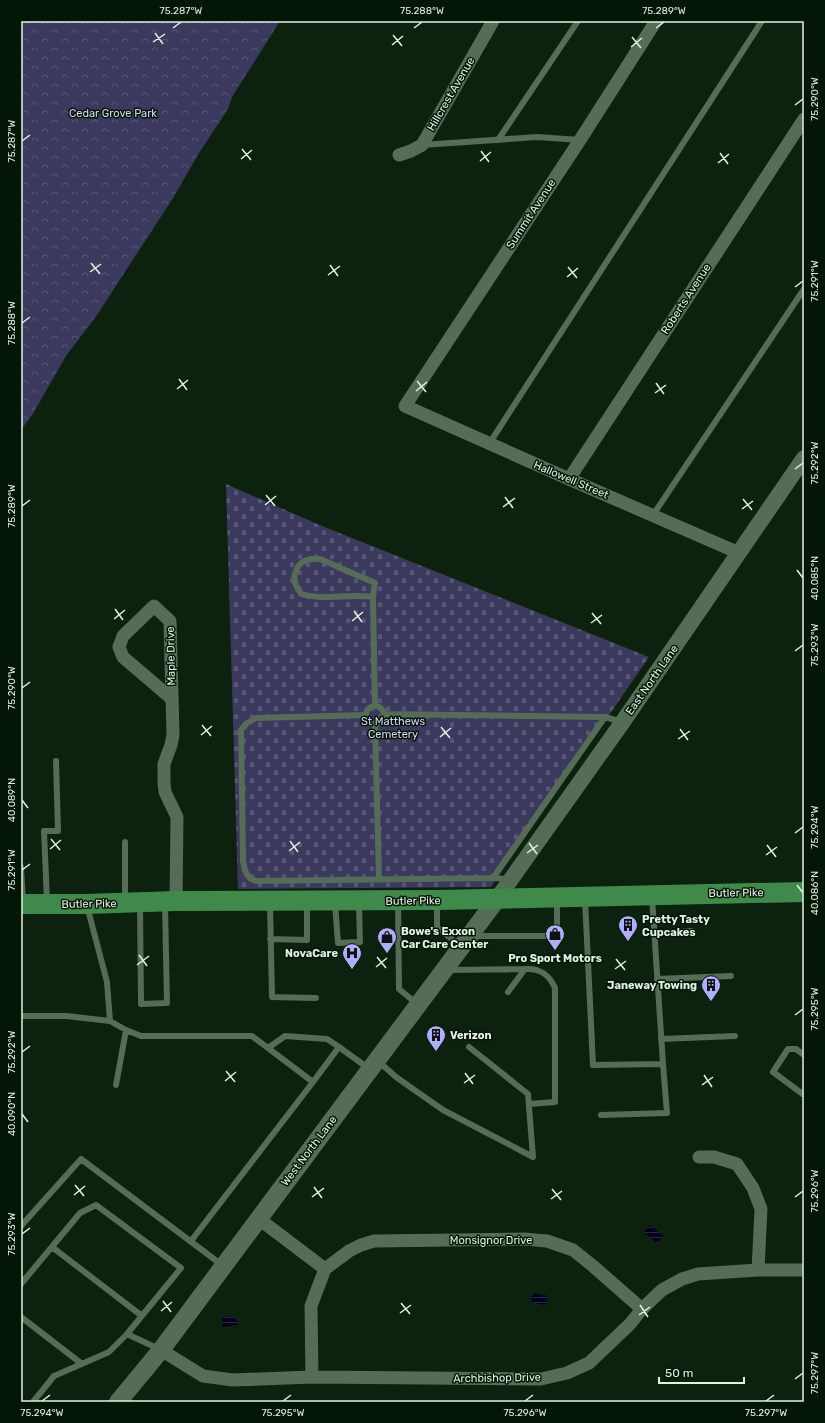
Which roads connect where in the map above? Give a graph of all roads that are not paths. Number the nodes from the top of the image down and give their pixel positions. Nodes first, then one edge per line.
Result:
1 (493, 21) edge
2 (578, 21) edge
3 (656, 21) edge
4 (762, 21) edge
5 (804, 119) edge
6 (498, 140) junction
7 (580, 140) junction
8 (422, 145) junction
9 (399, 155) dead end
10 (804, 289) edge
11 (405, 406) joint
12 (489, 444) junction
13 (804, 458) edge
14 (569, 479) junction
15 (653, 515) junction
16 (739, 553) junction
17 (373, 597) junction
18 (172, 699) junction
19 (376, 705) junction
20 (384, 714) junction
21 (366, 715) junction
22 (604, 717) junction
23 (622, 722) junction
24 (375, 724) junction
25 (56, 761) dead end
26 (125, 842) dead end
27 (21, 867) edge
28 (493, 878) junction
29 (379, 880) junction
30 (512, 880) junction
31 (804, 892) edge
32 (652, 895) junction
33 (585, 897) junction
34 (557, 898) junction
35 (497, 899) junction
36 (437, 900) junction
37 (171, 901) junction
38 (270, 901) junction
39 (307, 901) junction
40 (335, 901) junction
41 (359, 901) junction
42 (398, 901) junction
43 (132, 902) junction
44 (22, 904) edge
45 (47, 904) junction
46 (86, 904) junction
47 (692, 931) dead end
48 (654, 933) junction
49 (270, 939) junction
50 (466, 941) junction
51 (525, 969) junction
52 (445, 970) junction
53 (731, 976) dead end
54 (657, 979) junction
55 (508, 992) dead end
56 (316, 998) dead end
57 (418, 1005) junction
58 (21, 1016) edge
59 (110, 1021) junction
60 (126, 1030) junction
61 (736, 1036) dead end
62 (661, 1039) junction
63 (339, 1047) junction
64 (469, 1047) dead end
65 (268, 1048) junction
66 (804, 1055) edge
67 (663, 1064) junction
68 (373, 1065) junction
69 (313, 1082) junction
70 (116, 1084) dead end
71 (804, 1095) edge
72 (529, 1104) junction
73 (601, 1115) dead end
74 (699, 1157) dead end
75 (259, 1219) junction
76 (21, 1226) edge
77 (191, 1241) junction
78 (52, 1247) junction
79 (224, 1266) junction
80 (325, 1268) junction
81 (758, 1270) junction
82 (804, 1270) edge
83 (21, 1284) edge
84 (642, 1309) junction
85 (142, 1316) junction
86 (21, 1317) edge
87 (127, 1334) junction
88 (160, 1350) junction
89 (82, 1364) junction
90 (312, 1377) junction
91 (33, 1402) edge
92 (118, 1402) edge

1 - 8 street, Hillcrest Avenue
2 - 6 lane
3 - 7 street, Summit Avenue
4 - 12 lane
5 - 14 street, Roberts Avenue
6 - 7 lane
6 - 8 lane
7 - 11 street, Summit Avenue
8 - 9 street
10 - 15 lane
11 - 12 street, Hallowell Street
12 - 14 street, Hallowell Street
13 - 16 street, East North Lane
14 - 15 street, Hallowell Street
15 - 16 street, Hallowell Street
16 - 23 street, East North Lane
17 - 17 lane
17 - 19 lane
18 - 18 street, Maple Drive
18 - 37 street, Maple Drive
19 - 20 lane
19 - 21 lane
20 - 22 lane
20 - 24 lane
21 - 24 lane
21 - 29 lane
22 - 23 lane
22 - 28 lane
23 - 30 street, East North Lane
24 - 29 lane
25 - 45 lane
26 - 43 lane
27 - 44 lane
28 - 29 lane
28 - 30 lane
30 - 35 street, East North Lane
31 - 32 main road, Butler Pike
32 - 33 main road, Butler Pike
32 - 48 lane
33 - 34 main road, Butler Pike
33 - 67 lane
34 - 35 main road, Butler Pike
34 - 50 lane
35 - 36 main road, Butler Pike
35 - 50 main road, West North Lane
36 - 42 main road, Butler Pike
36 - 50 lane
37 - 38 main road, Butler Pike
37 - 43 main road, Butler Pike
37 - 43 lane
38 - 39 main road, Butler Pike
38 - 49 lane
39 - 40 main road, Butler Pike
39 - 49 lane
40 - 41 main road, Butler Pike
40 - 41 lane
41 - 42 main road, Butler Pike
42 - 57 lane
43 - 46 main road, Butler Pike
44 - 45 main road, Butler Pike
45 - 46 main road, Butler Pike
46 - 59 lane
47 - 48 lane
48 - 54 lane
49 - 56 lane
50 - 52 main road, West North Lane
51 - 52 lane
51 - 55 lane
51 - 72 lane
52 - 57 main road, West North Lane
53 - 54 lane
54 - 62 lane
57 - 68 main road, West North Lane
58 - 59 lane
59 - 60 lane
60 - 65 lane
60 - 70 lane
61 - 62 lane
62 - 67 lane
63 - 65 lane
63 - 68 lane
63 - 69 lane
64 - 72 lane
65 - 69 lane
66 - 71 lane
67 - 73 lane
68 - 72 lane
68 - 75 main road, West North Lane
69 - 77 lane
74 - 81 street
75 - 79 main road, West North Lane
75 - 80 street
76 - 77 lane
77 - 79 lane
78 - 83 lane
78 - 85 lane
78 - 85 lane
79 - 88 main road, West North Lane
80 - 84 street, Monsignor Drive
80 - 90 street
81 - 82 street, Archbishop Drive
81 - 84 street, Archbishop Drive
84 - 90 street, Archbishop Drive
85 - 87 lane
86 - 89 lane
87 - 88 lane
87 - 89 lane
88 - 90 street, Archbishop Drive
88 - 92 main road, West North Lane
89 - 91 lane

